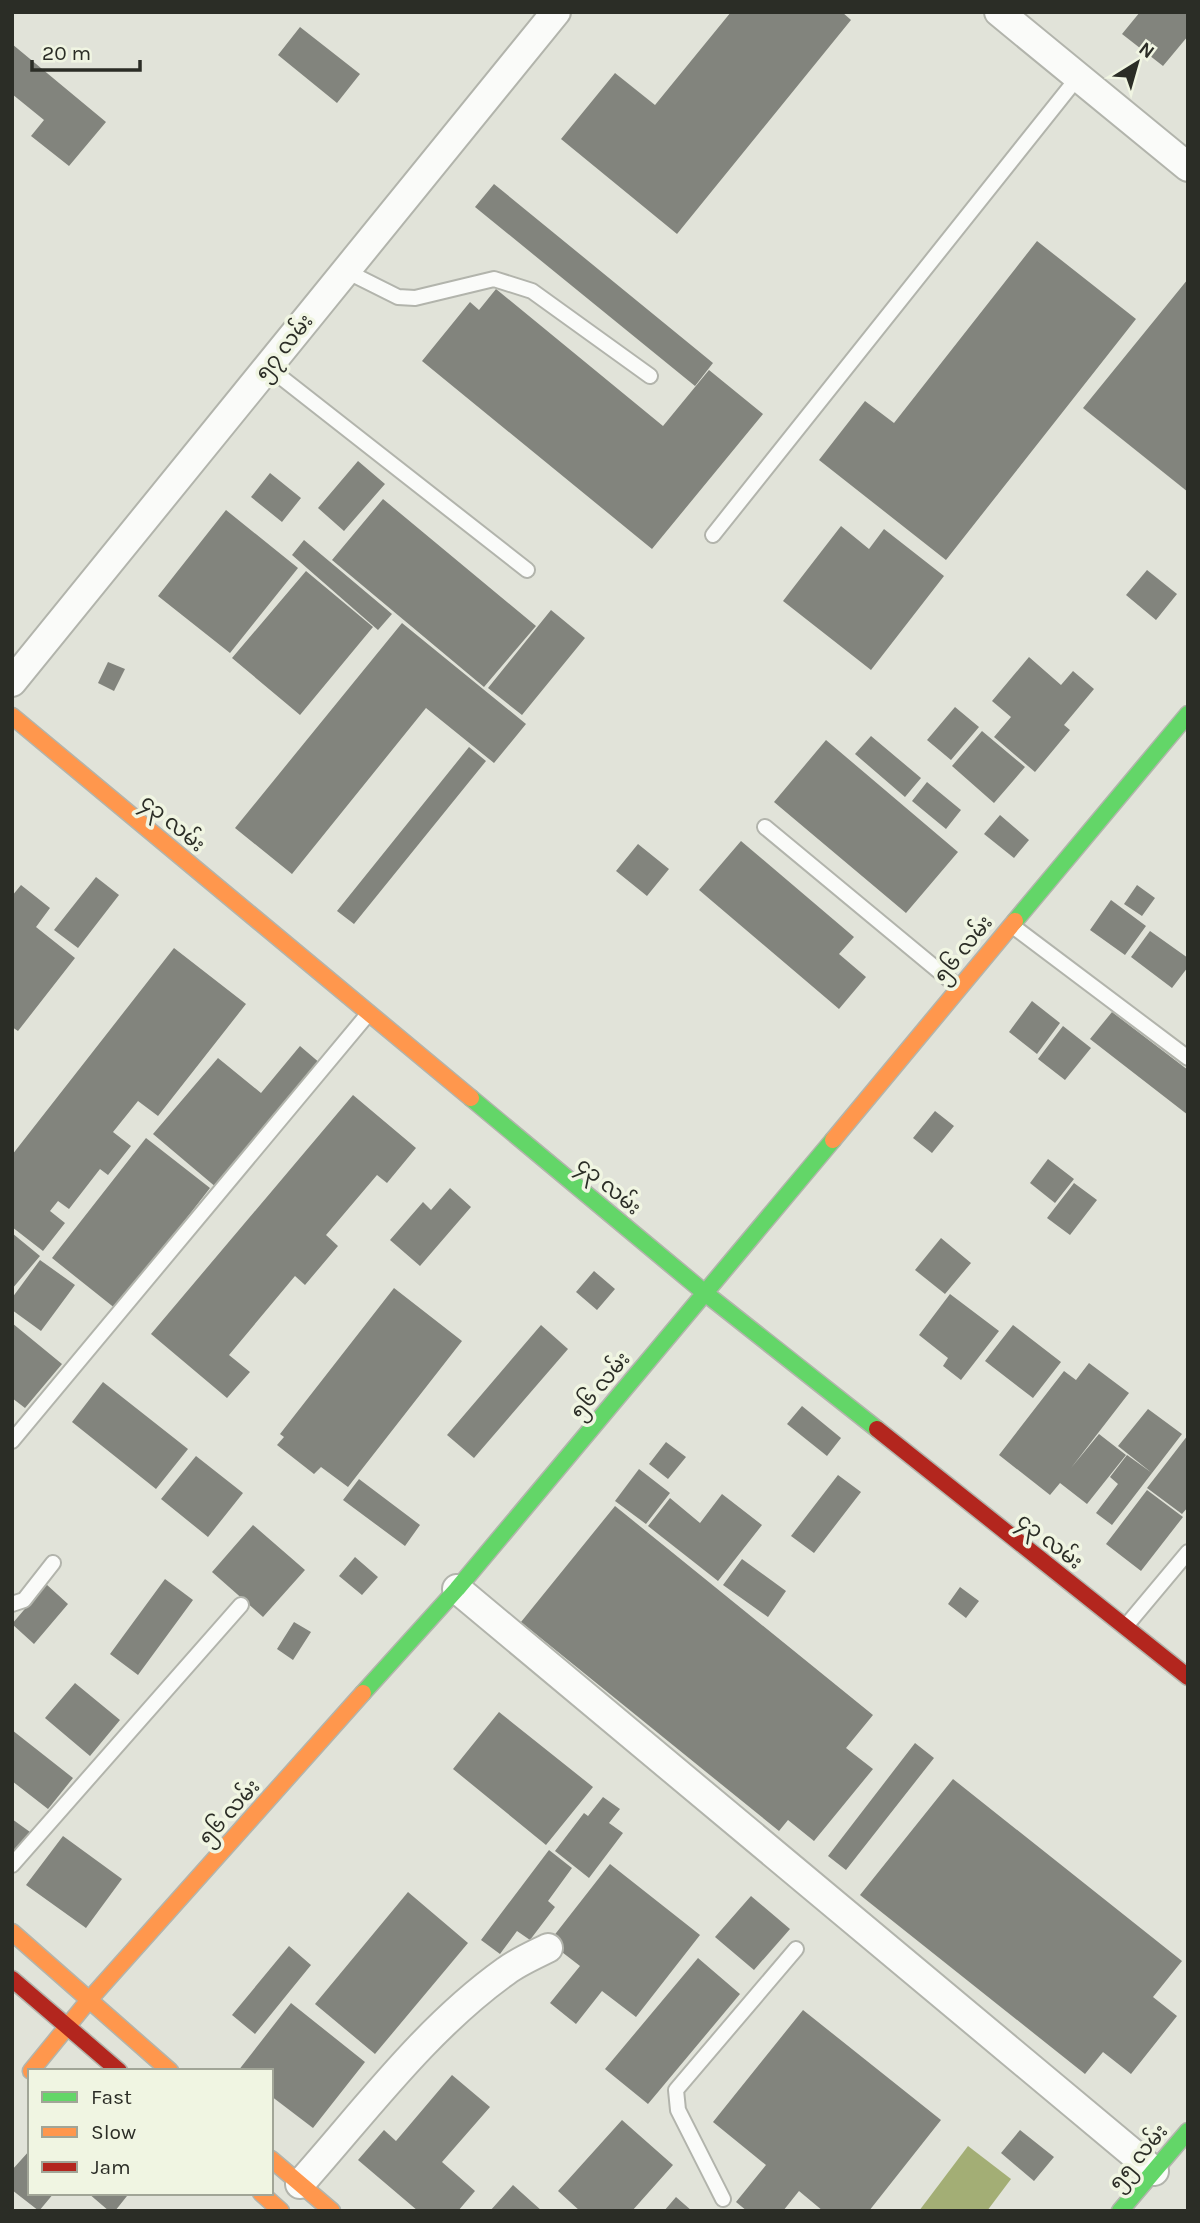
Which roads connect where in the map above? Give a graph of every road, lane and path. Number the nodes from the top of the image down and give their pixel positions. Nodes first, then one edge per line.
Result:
1 (556, 12) edge
2 (999, 12) edge
3 (1079, 77) junction
4 (1188, 167) edge
5 (346, 271) junction
6 (268, 368) junction
7 (650, 376) dead end
8 (713, 535) dead end
9 (527, 570) dead end
10 (12, 682) edge
11 (1188, 714) edge
12 (12, 716) edge
13 (765, 827) dead end
14 (1010, 924) junction
15 (958, 987) junction
16 (369, 1013) junction
17 (1188, 1059) edge
18 (705, 1293) junction
19 (12, 1441) edge
20 (1188, 1552) edge
21 (53, 1563) dead end
22 (457, 1589) junction
23 (12, 1604) edge
24 (241, 1605) dead end
25 (1125, 1627) junction
26 (1188, 1677) edge
27 (12, 1865) edge
28 (12, 1931) edge
29 (548, 1948) dead end
30 (796, 1949) dead end
31 (12, 1979) edge
32 (89, 2000) junction
33 (67, 2026) junction
34 (33, 2069) edge
35 (117, 2069) edge
36 (168, 2069) edge
37 (1188, 2131) edge
38 (273, 2161) edge
39 (1154, 2171) junction
40 (300, 2184) junction
41 (263, 2195) edge
42 (723, 2199) dead end
43 (281, 2211) edge
44 (332, 2211) edge
45 (1120, 2211) edge

1 - 5 street, ၅၇ လမ်း
2 - 3 street
3 - 4 street
3 - 8 lane
5 - 6 street, ၅၇ လမ်း
5 - 7 lane
6 - 9 lane
6 - 10 street, ၅၇ လမ်း
11 - 14 street, ၅၆ လမ်း
12 - 16 street, ၄၃ လမ်း
13 - 15 lane
14 - 15 street, ၅၆ လမ်း
14 - 17 lane
15 - 18 street, ၅၆ လမ်း
16 - 18 street, ၄၃ လမ်း
16 - 19 lane
18 - 22 street, ၅၆ လမ်း
18 - 25 street, ၄၃ လမ်း
20 - 25 lane
21 - 23 lane
22 - 32 street, ၅၆ လမ်း
22 - 39 street
24 - 27 lane
25 - 26 street, ၄၃ လမ်း
28 - 32 street
29 - 40 street
30 - 42 lane
31 - 33 street
32 - 33 street, ၅၆ လမ်း
32 - 36 street
33 - 34 street, ၅၆ လမ်း
33 - 35 street
37 - 39 street, ၅၅ လမ်း
38 - 40 street
39 - 45 street, ၅၅ လမ်း
40 - 44 street
41 - 43 street

